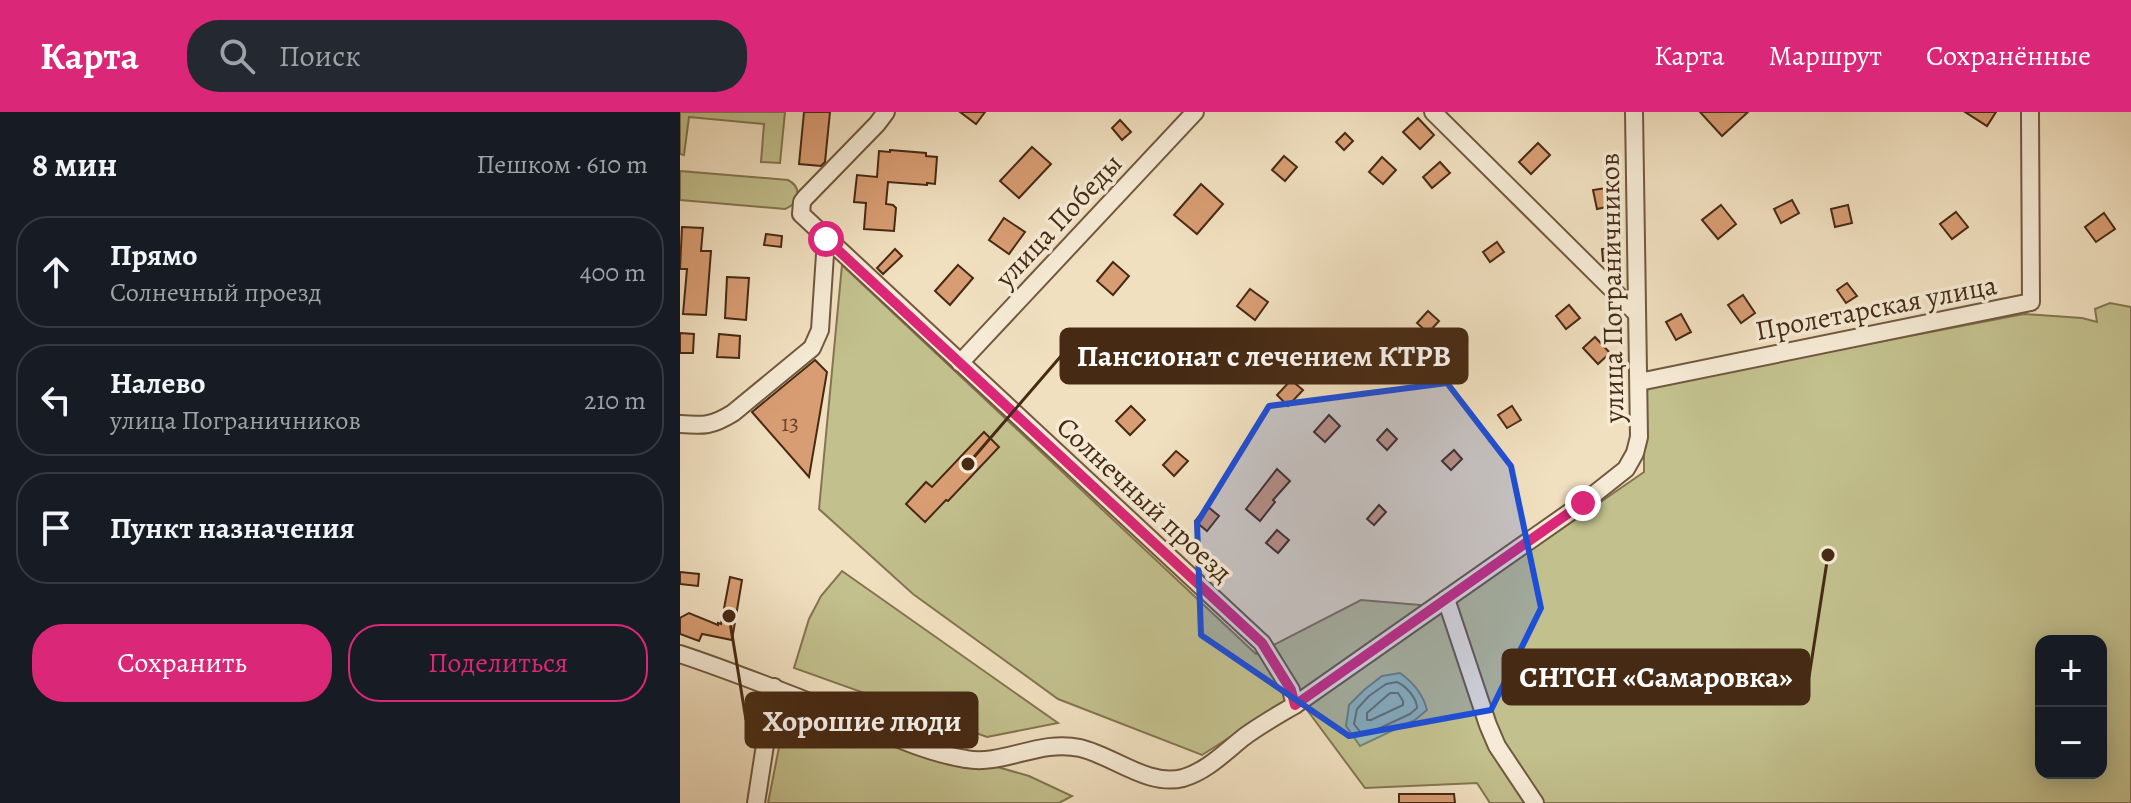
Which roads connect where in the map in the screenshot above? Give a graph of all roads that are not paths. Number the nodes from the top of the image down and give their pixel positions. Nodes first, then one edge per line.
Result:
1 (886, 112) edge
2 (1195, 112) edge
3 (1433, 112) edge
4 (1634, 112) edge
5 (2030, 112) edge
6 (826, 239) junction
7 (1637, 314) junction
8 (960, 363) junction
9 (1639, 382) junction
10 (680, 424) edge
11 (1446, 599) junction
12 (680, 654) edge
13 (774, 687) junction
14 (1295, 705) junction
15 (756, 803) edge
16 (1535, 803) edge

1 - 6 street, Солнечный проезд
2 - 8 street, улица Победы
3 - 7 street
4 - 7 street, улица Пограничников
5 - 9 street, Пролетарская улица
6 - 8 street, Солнечный проезд
6 - 10 street
7 - 9 street, улица Пограничников
8 - 14 street, Солнечный проезд
9 - 11 street, улица Пограничников
11 - 14 street, улица Пограничников
11 - 16 street
12 - 13 street
13 - 14 street, улица Пограничников
13 - 15 street

